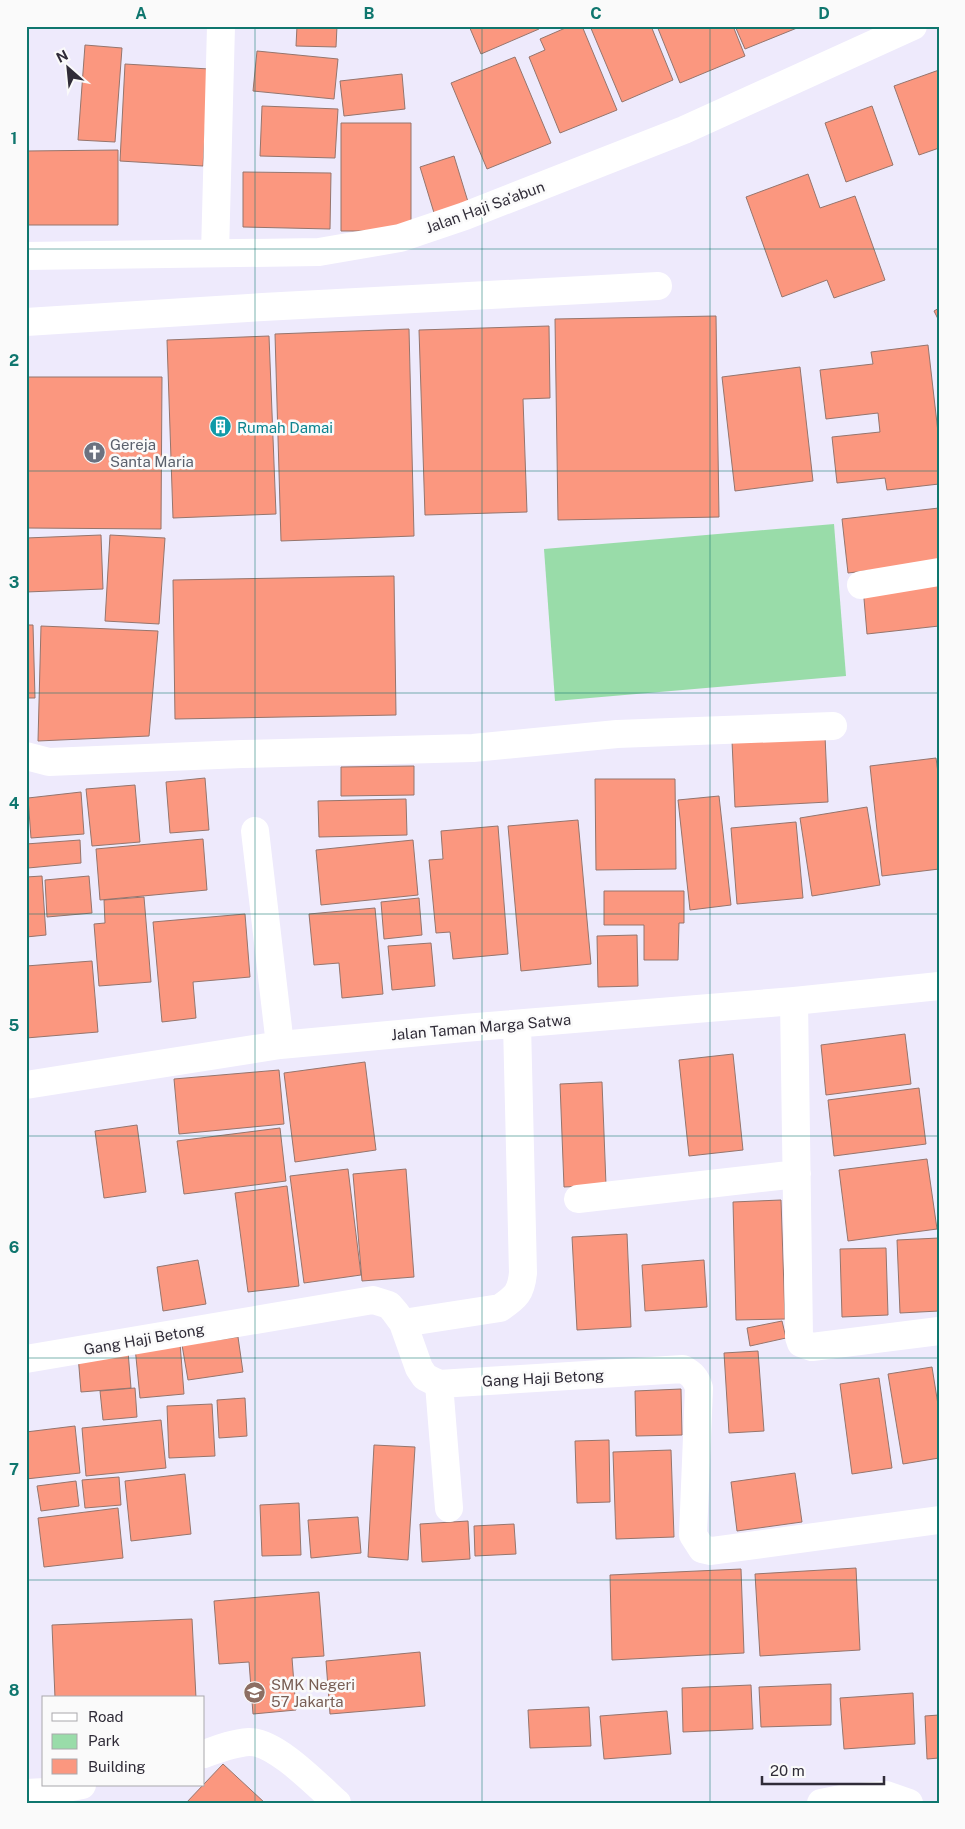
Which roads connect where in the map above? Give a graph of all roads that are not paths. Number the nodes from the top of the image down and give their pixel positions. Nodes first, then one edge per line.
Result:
1 (221, 26) edge
2 (906, 28) edge
3 (215, 253) junction
4 (26, 256) edge
5 (658, 286) dead end
6 (26, 322) edge
7 (939, 572) edge
8 (861, 585) dead end
9 (833, 726) dead end
10 (26, 756) edge
11 (255, 831) dead end
12 (939, 986) edge
13 (794, 1001) junction
14 (517, 1024) junction
15 (280, 1046) junction
16 (26, 1085) edge
17 (796, 1174) junction
18 (578, 1199) dead end
19 (404, 1323) junction
20 (939, 1331) edge
21 (26, 1359) edge
22 (439, 1384) junction
23 (449, 1508) dead end
24 (939, 1520) edge
25 (205, 1754) edge
26 (77, 1786) edge
27 (26, 1793) edge
28 (337, 1803) edge
29 (821, 1803) edge
30 (909, 1803) edge

1 - 3 street
2 - 3 street, Jalan Haji Sa'abun
3 - 4 street, Jalan Haji Sa'abun
5 - 6 street
7 - 8 street
9 - 10 street
11 - 15 street
12 - 13 street, Jalan Taman Marga Satwa
13 - 14 street, Jalan Taman Marga Satwa
13 - 17 street
14 - 15 street, Jalan Taman Marga Satwa
14 - 19 street
15 - 16 street, Jalan Taman Marga Satwa
17 - 18 street
17 - 20 street
19 - 21 street, Gang Haji Betong
19 - 22 street, Gang Haji Betong
22 - 23 street
22 - 24 street, Gang Haji Betong
25 - 28 street
26 - 27 street
29 - 30 street

